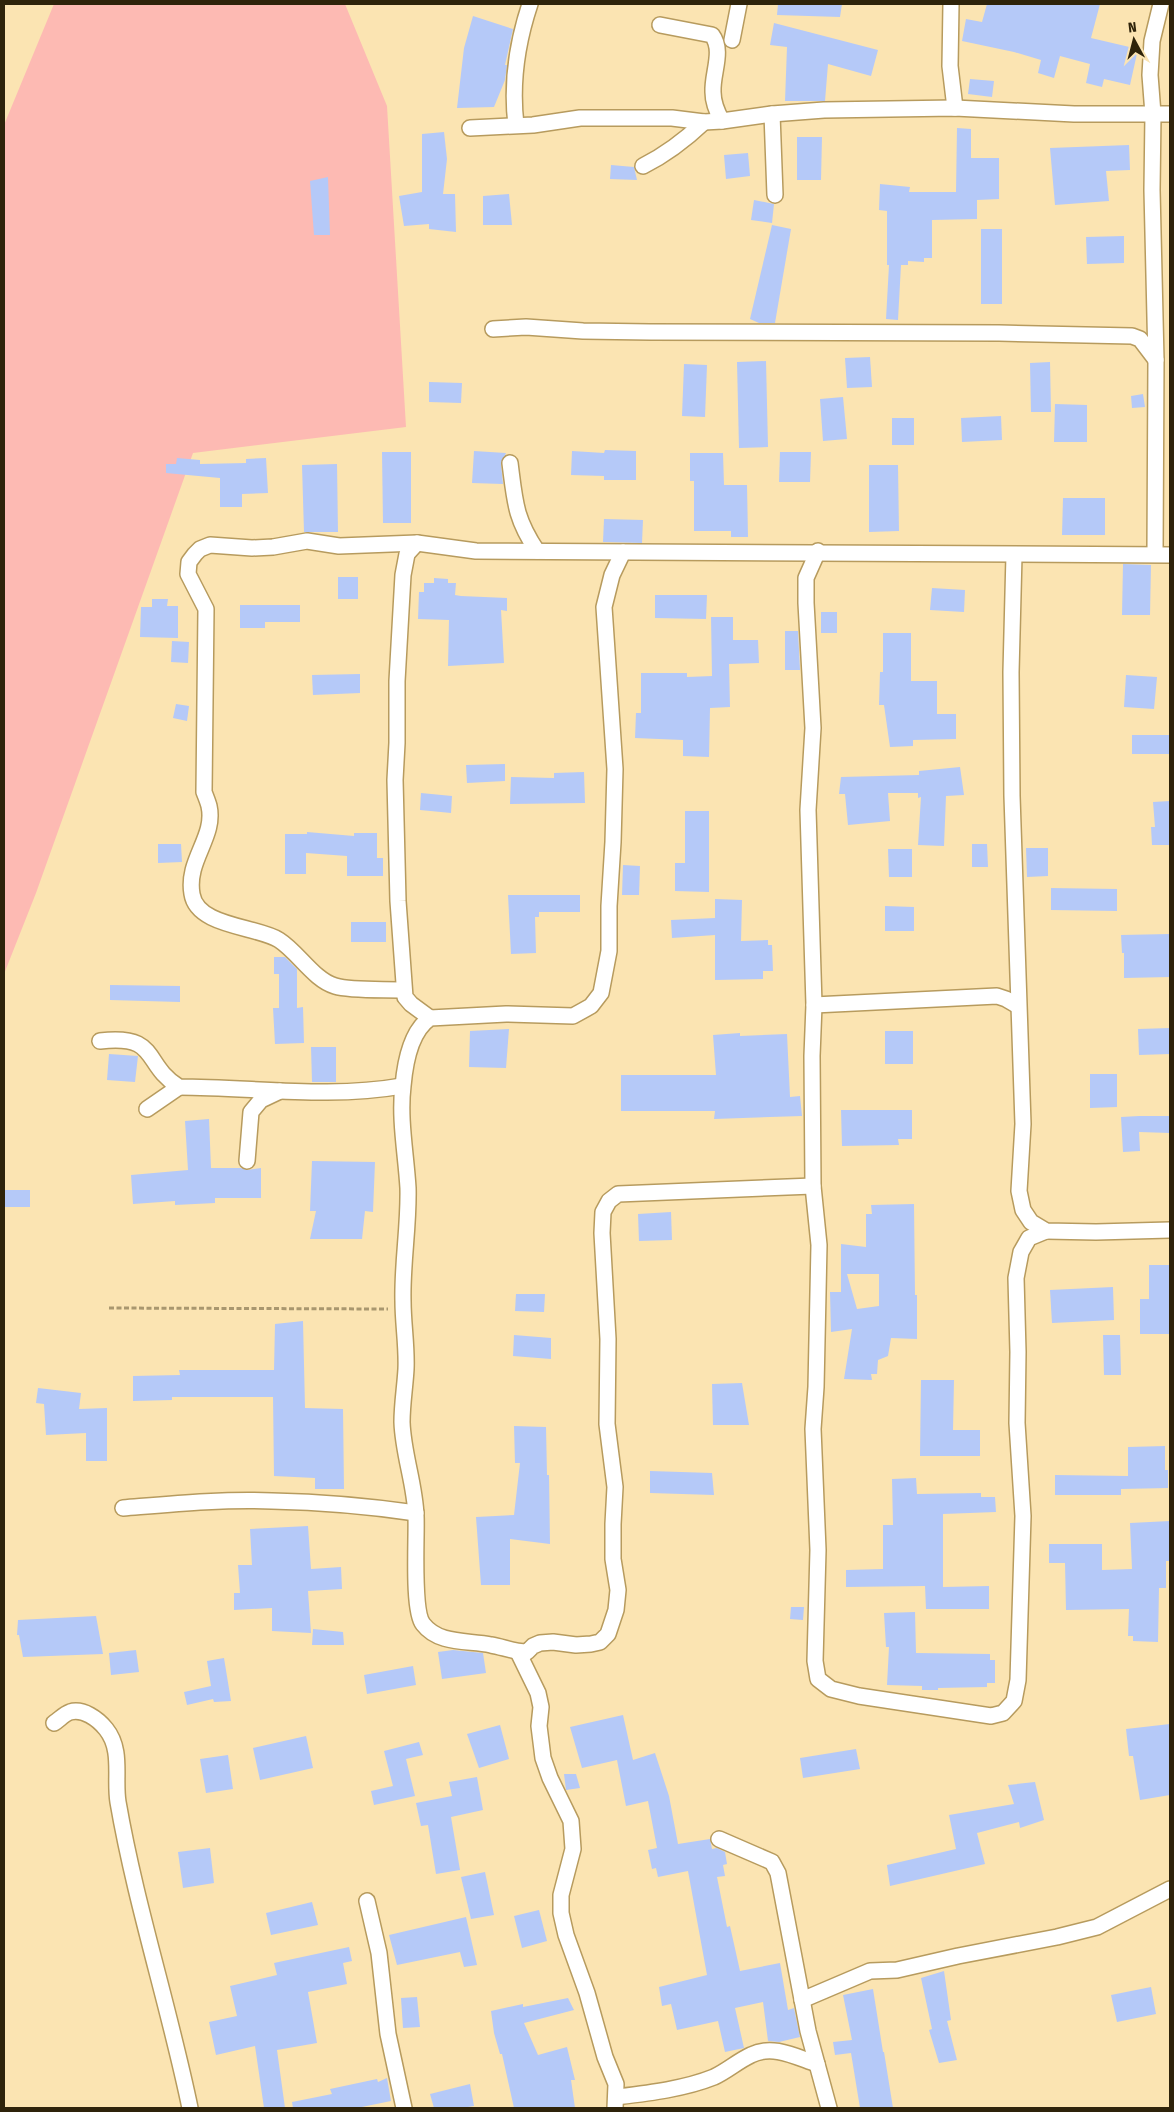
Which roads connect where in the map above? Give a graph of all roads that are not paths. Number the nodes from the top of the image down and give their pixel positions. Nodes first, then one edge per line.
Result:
1 (530, 4) edge
2 (739, 4) edge
3 (950, 4) edge
4 (1161, 4) edge
5 (660, 25) dead end
6 (732, 40) dead end
7 (955, 108) junction
8 (772, 114) junction
9 (1153, 114) junction
10 (1170, 114) edge
11 (722, 121) junction
12 (704, 122) junction
13 (516, 124) junction
14 (470, 128) dead end
15 (643, 166) dead end
16 (774, 195) dead end
17 (492, 329) dead end
18 (1156, 360) junction
19 (510, 463) dead end
20 (417, 543) junction
21 (537, 551) junction
22 (818, 551) junction
23 (623, 552) junction
24 (1154, 553) junction
25 (1014, 555) junction
26 (1170, 555) edge
27 (403, 990) junction
28 (814, 1005) junction
29 (1018, 1006) junction
30 (430, 1018) junction
31 (100, 1041) dead end
32 (402, 1086) junction
33 (179, 1087) junction
34 (280, 1091) junction
35 (147, 1110) dead end
36 (247, 1161) dead end
37 (813, 1186) junction
38 (1046, 1230) junction
39 (1170, 1230) edge
40 (123, 1508) dead end
41 (416, 1513) junction
42 (518, 1652) junction
43 (54, 1723) dead end
44 (719, 1839) dead end
45 (1170, 1889) edge
46 (367, 1901) dead end
47 (802, 2000) junction
48 (817, 2064) junction
49 (616, 2103) edge
50 (190, 2108) edge
51 (404, 2108) edge
52 (829, 2108) edge

1 - 13 street
2 - 6 street
3 - 7 street
4 - 9 street
5 - 11 street
7 - 8 street
7 - 9 street
8 - 11 street
8 - 16 street
9 - 10 street
9 - 18 street
11 - 12 street
12 - 13 street
12 - 15 street
13 - 14 street
17 - 18 street
18 - 24 street
19 - 21 street
20 - 21 street
20 - 27 street
20 - 27 street
21 - 23 street
22 - 23 street
22 - 25 street
22 - 28 street
23 - 30 street
24 - 25 street
24 - 26 street
25 - 29 street
27 - 30 street
28 - 29 street
28 - 37 street
29 - 38 street
30 - 32 street
31 - 33 street
32 - 34 street
32 - 41 street
33 - 34 street
33 - 35 street
34 - 36 street
37 - 38 street
37 - 42 street
38 - 39 street
40 - 41 street
41 - 42 street
42 - 49 street
43 - 50 street
44 - 47 street
45 - 47 street
46 - 51 street
47 - 48 street
48 - 49 street
48 - 52 street

